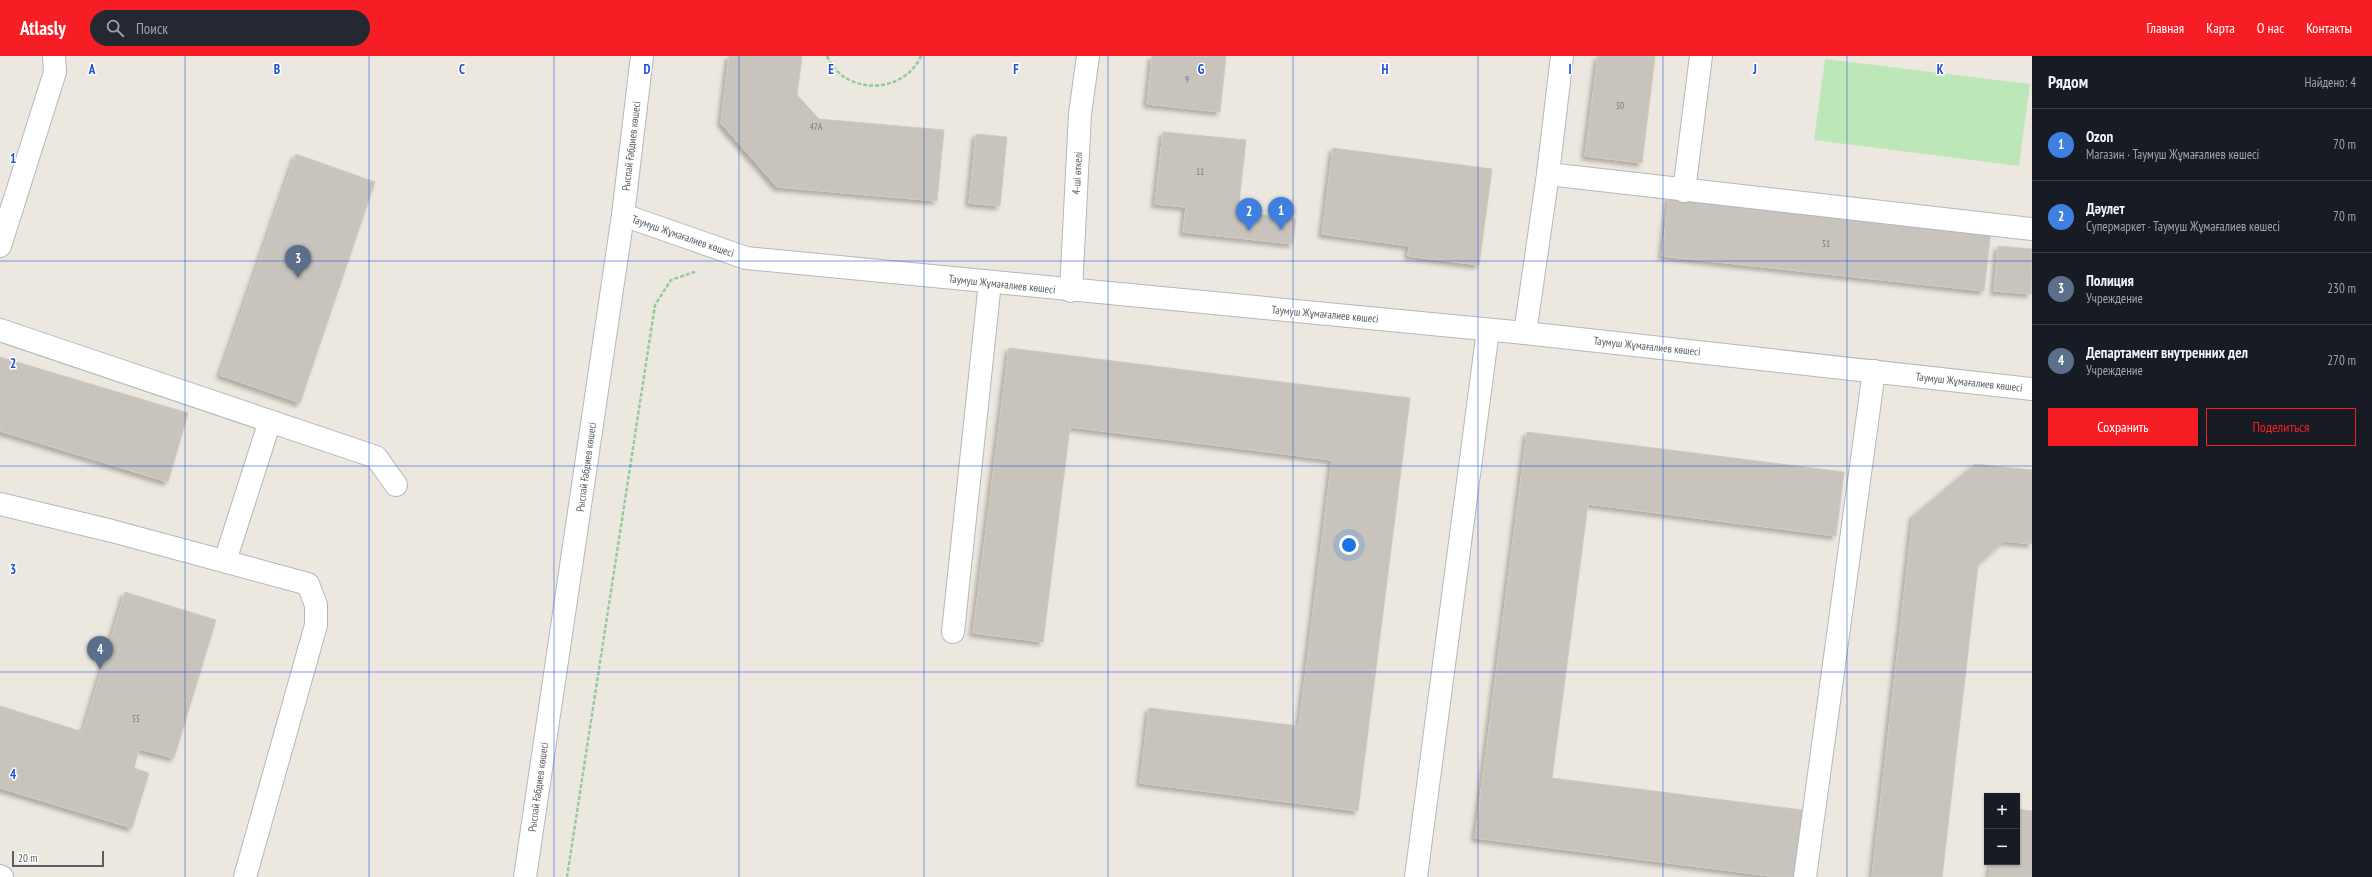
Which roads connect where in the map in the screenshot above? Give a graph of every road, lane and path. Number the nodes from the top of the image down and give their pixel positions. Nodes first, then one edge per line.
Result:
1 (54, 56) edge
2 (642, 56) edge
3 (827, 56) edge
4 (921, 56) edge
5 (1088, 56) edge
6 (1562, 56) edge
7 (1701, 56) edge
8 (1548, 174) junction
9 (1684, 191) junction
10 (623, 216) junction
11 (2032, 229) edge
12 (0, 246) edge
13 (702, 269) dead end
14 (990, 282) junction
15 (1071, 290) junction
16 (0, 330) edge
17 (1488, 330) junction
18 (1525, 333) junction
19 (1874, 371) junction
20 (2032, 389) edge
21 (270, 421) junction
22 (396, 485) dead end
23 (0, 504) edge
24 (225, 561) junction
25 (953, 632) dead end
26 (245, 877) edge
27 (525, 877) edge
28 (567, 877) edge
29 (1416, 877) edge
30 (1805, 877) edge

1 - 12 street
2 - 10 street, Рыспай Ғабдиев көшесі
3 - 4 path
5 - 15 street, 4-ші өткелі
6 - 8 street
7 - 9 street
8 - 9 street
8 - 18 street
9 - 11 street
10 - 14 street, Таумуш Жұмағалиев көшесі
10 - 27 street, Рыспай Ғабдиев көшесі
13 - 28 path
14 - 15 street, Таумуш Жұмағалиев көшесі
14 - 25 street
15 - 17 street, Таумуш Жұмағалиев көшесі
16 - 21 street
17 - 18 street, Таумуш Жұмағалиев көшесі
17 - 29 street
18 - 19 street, Таумуш Жұмағалиев көшесі
19 - 20 street, Таумуш Жұмағалиев көшесі
19 - 30 street
21 - 22 street
21 - 24 street
23 - 24 street
24 - 26 street

